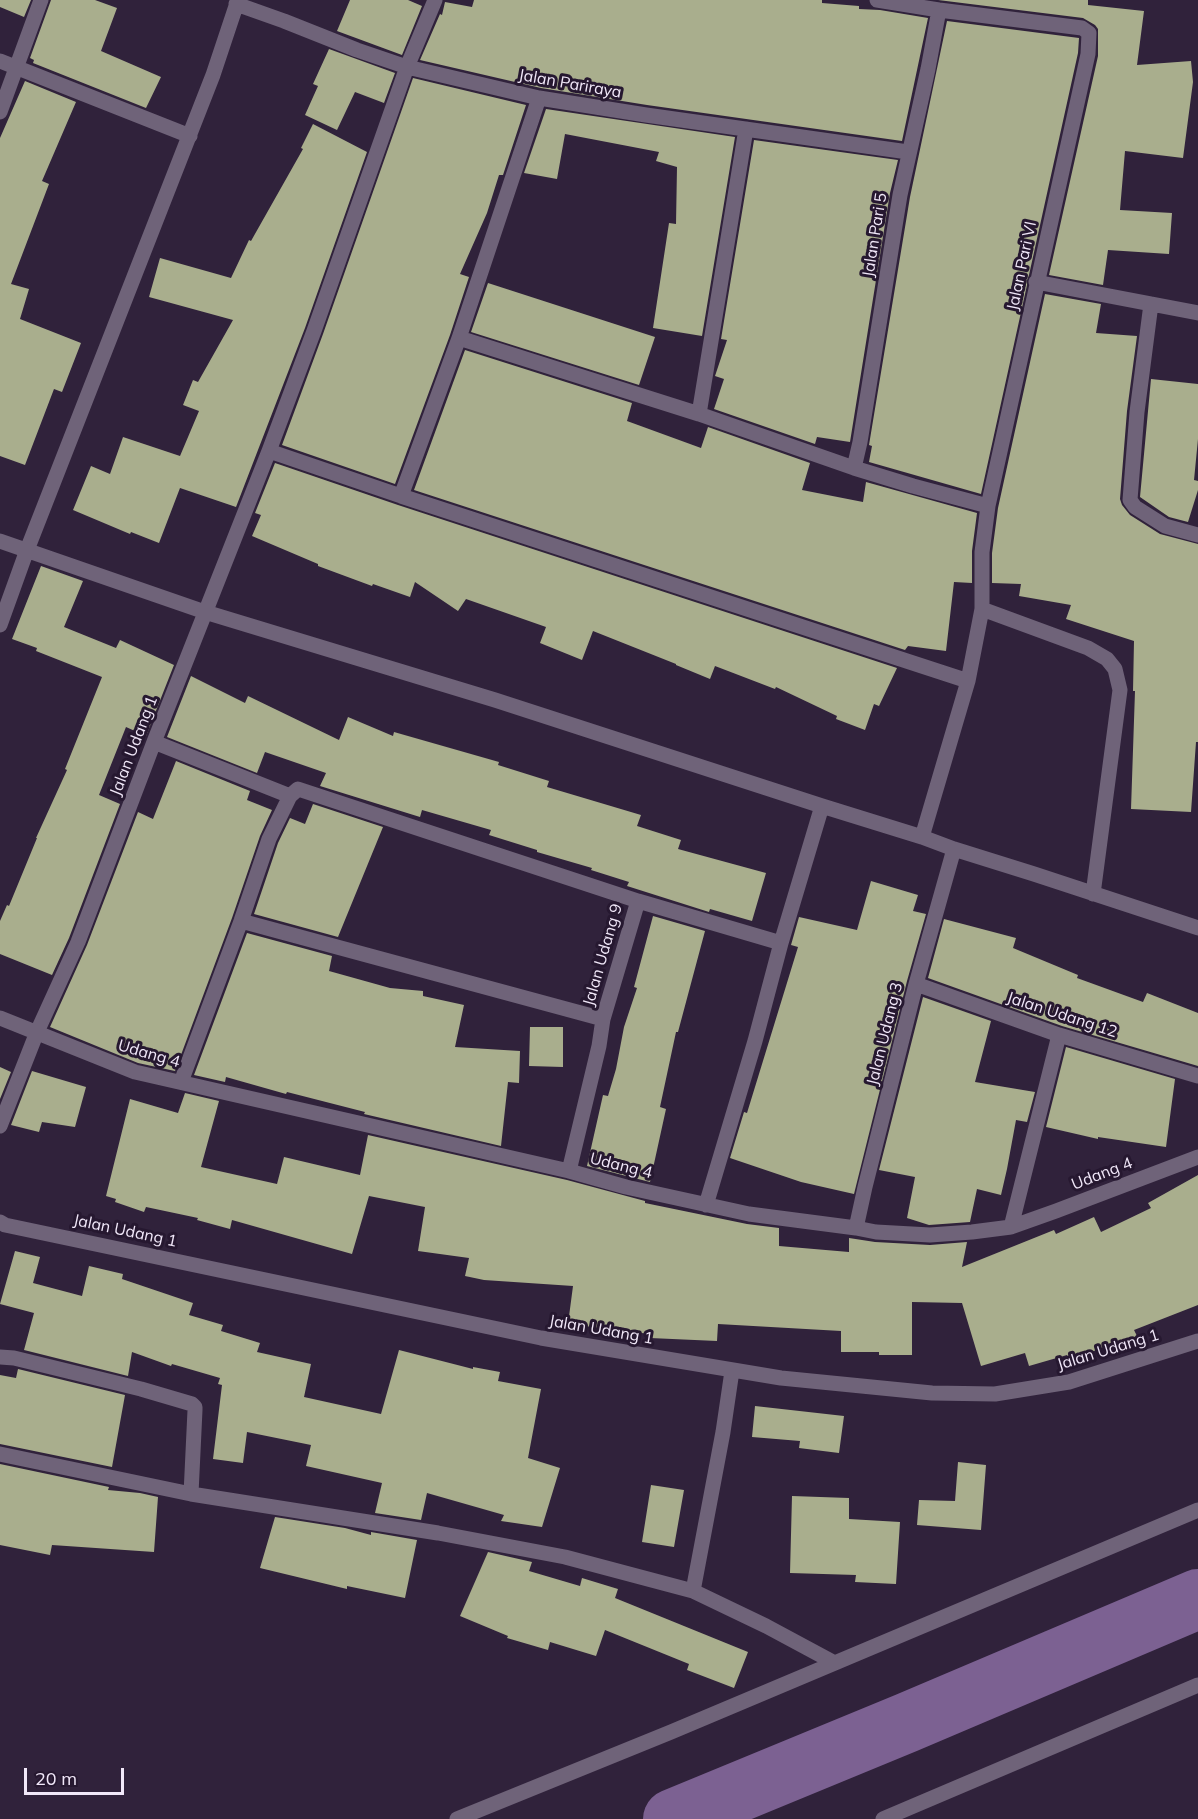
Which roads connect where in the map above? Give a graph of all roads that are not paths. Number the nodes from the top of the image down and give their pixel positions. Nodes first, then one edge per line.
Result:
1 (41, 0) edge
2 (435, 0) edge
3 (877, 0) edge
4 (237, 2) edge
5 (904, 2) edge
6 (939, 10) junction
7 (0, 61) edge
8 (407, 67) junction
9 (17, 68) junction
10 (539, 98) junction
11 (0, 112) edge
12 (746, 129) junction
13 (190, 136) junction
14 (908, 152) junction
15 (1036, 282) junction
16 (1151, 304) junction
17 (1198, 313) edge
18 (459, 338) junction
19 (699, 414) junction
20 (269, 451) junction
21 (854, 468) junction
22 (401, 496) junction
23 (988, 506) junction
24 (1198, 535) edge
25 (0, 541) edge
26 (27, 550) junction
27 (982, 609) junction
28 (205, 612) junction
29 (0, 625) edge
30 (968, 681) junction
31 (154, 742) junction
32 (290, 796) junction
33 (822, 806) junction
34 (922, 837) junction
35 (954, 849) junction
36 (1092, 894) junction
37 (638, 901) junction
38 (241, 921) junction
39 (1198, 928) edge
40 (781, 943) junction
41 (916, 984) junction
42 (0, 1018) edge
43 (603, 1019) junction
44 (37, 1032) junction
45 (1059, 1035) junction
46 (1198, 1076) edge
47 (181, 1082) junction
48 (0, 1126) edge
49 (1198, 1157) edge
50 (569, 1171) junction
51 (706, 1205) junction
52 (0, 1222) edge
53 (1011, 1227) junction
54 (856, 1228) junction
55 (1198, 1341) edge
56 (0, 1357) edge
57 (732, 1371) junction
58 (0, 1454) edge
59 (191, 1494) junction
60 (1198, 1510) edge
61 (693, 1591) junction
62 (833, 1662) junction
63 (1198, 1685) edge
64 (457, 1819) edge
65 (884, 1819) edge

1 - 9 street
2 - 8 street, Jalan Udang 1
3 - 5 street
4 - 8 street, Jalan Pariraya
4 - 13 street
5 - 6 street
6 - 14 street, Jalan Pari 5
6 - 15 street, Jalan Pari VI
7 - 9 street
8 - 10 street, Jalan Pariraya
8 - 20 street, Jalan Udang 1
9 - 11 street
9 - 13 street
10 - 12 street, Jalan Pariraya
10 - 18 street
12 - 14 street, Jalan Pariraya
12 - 19 street
13 - 26 street
14 - 21 street, Jalan Pari 5
15 - 16 street
15 - 23 street, Jalan Pari VI
16 - 17 street
16 - 24 street
18 - 19 street
18 - 22 street
19 - 21 street
20 - 22 street
20 - 28 street, Jalan Udang 1
21 - 23 street
22 - 30 street
23 - 27 street, Jalan Pari VI
25 - 26 street
26 - 28 street
26 - 29 street
27 - 30 street, Jalan Pari VI
27 - 36 street
28 - 31 street, Jalan Udang 1
28 - 33 street
30 - 34 street, Jalan Pari VI
31 - 32 street
31 - 44 street, Jalan Udang 1
32 - 37 street
32 - 38 street
33 - 34 street
33 - 40 street
34 - 35 street
35 - 36 street
35 - 41 street, Jalan Udang 3
36 - 39 street
37 - 40 street
37 - 43 street, Jalan Udang 9
38 - 43 street
38 - 47 street
40 - 51 street
41 - 45 street, Jalan Udang 12
41 - 54 street, Jalan Udang 3
42 - 44 street, Udang 4
43 - 50 street, Jalan Udang 9
44 - 47 street, Udang 4
44 - 48 street, Jalan Udang 1
45 - 46 street, Jalan Udang 12
45 - 53 street
47 - 50 street, Udang 4
49 - 53 street, Udang 4
50 - 51 street, Udang 4
51 - 54 street, Udang 4
52 - 57 street, Jalan Udang 1
53 - 54 street, Udang 4
55 - 57 street, Jalan Udang 1
56 - 59 street
57 - 61 street
58 - 59 street
59 - 61 street
60 - 62 street
61 - 62 street
62 - 64 street
63 - 65 street

